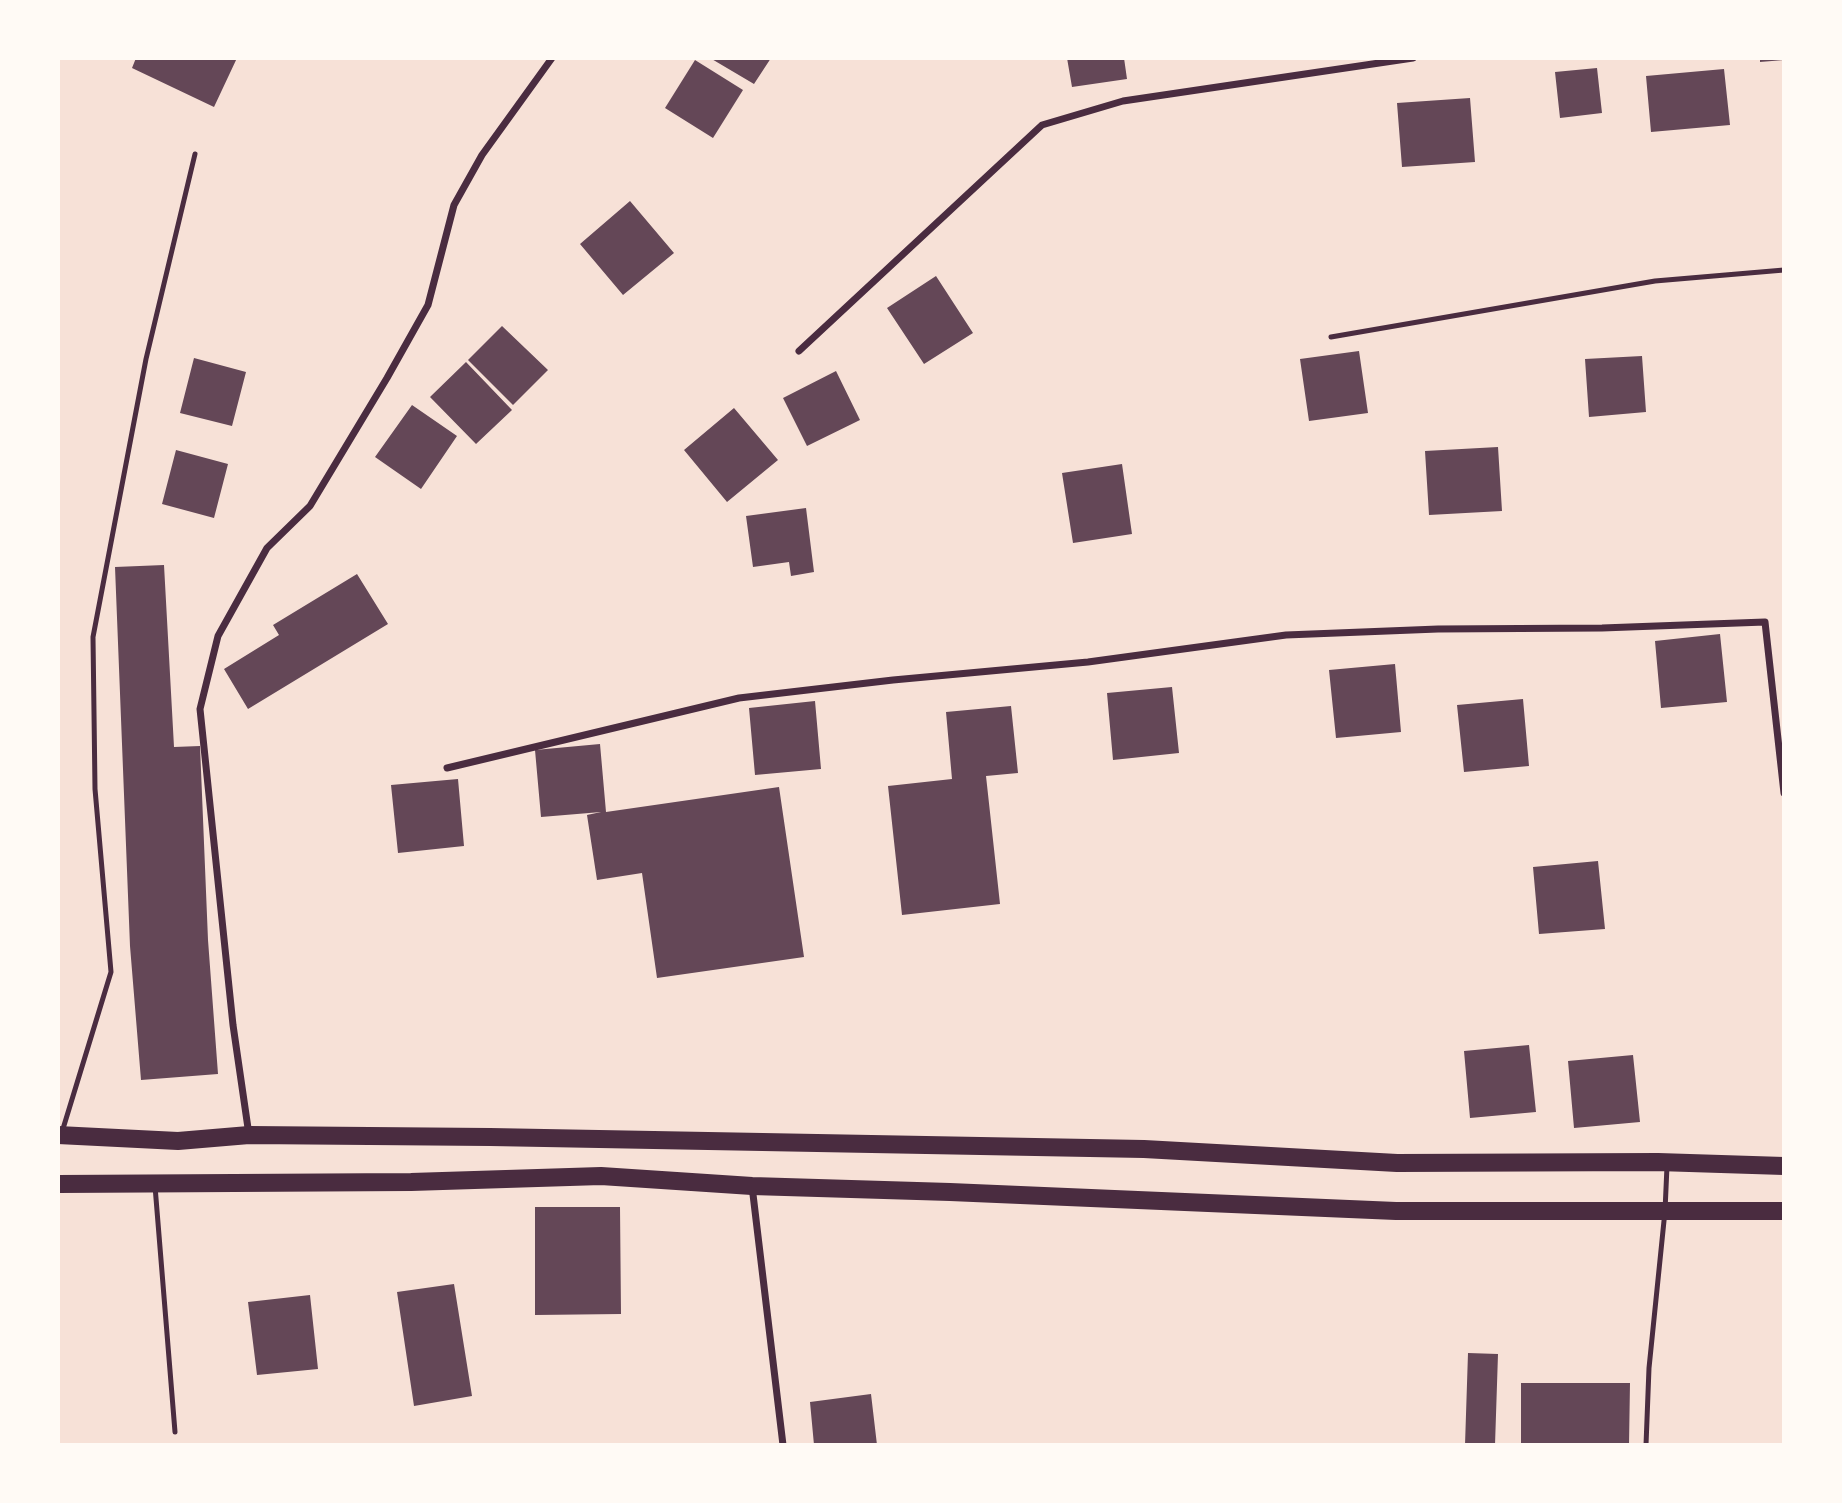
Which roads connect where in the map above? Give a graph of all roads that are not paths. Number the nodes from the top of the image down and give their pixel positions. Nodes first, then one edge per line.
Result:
1 (552, 58) edge
2 (1413, 58) edge
3 (195, 154) dead end
4 (1784, 270) edge
5 (1331, 337) dead end
6 (799, 351) dead end
7 (447, 768) dead end
8 (1784, 793) edge
9 (59, 1135) edge
10 (249, 1135) junction
11 (1667, 1163) junction
12 (1784, 1166) edge
13 (155, 1183) junction
14 (58, 1184) edge
15 (752, 1186) junction
16 (1665, 1211) junction
17 (1784, 1211) edge
18 (175, 1432) dead end
19 (783, 1445) edge
20 (1646, 1445) edge

1 - 10 street
2 - 6 street
3 - 9 lane
4 - 5 lane
7 - 8 street
9 - 10 main road
10 - 11 main road
11 - 12 main road
11 - 16 lane
13 - 14 main road
13 - 15 main road
13 - 18 lane
15 - 16 main road
15 - 19 street
16 - 17 main road
16 - 20 lane

